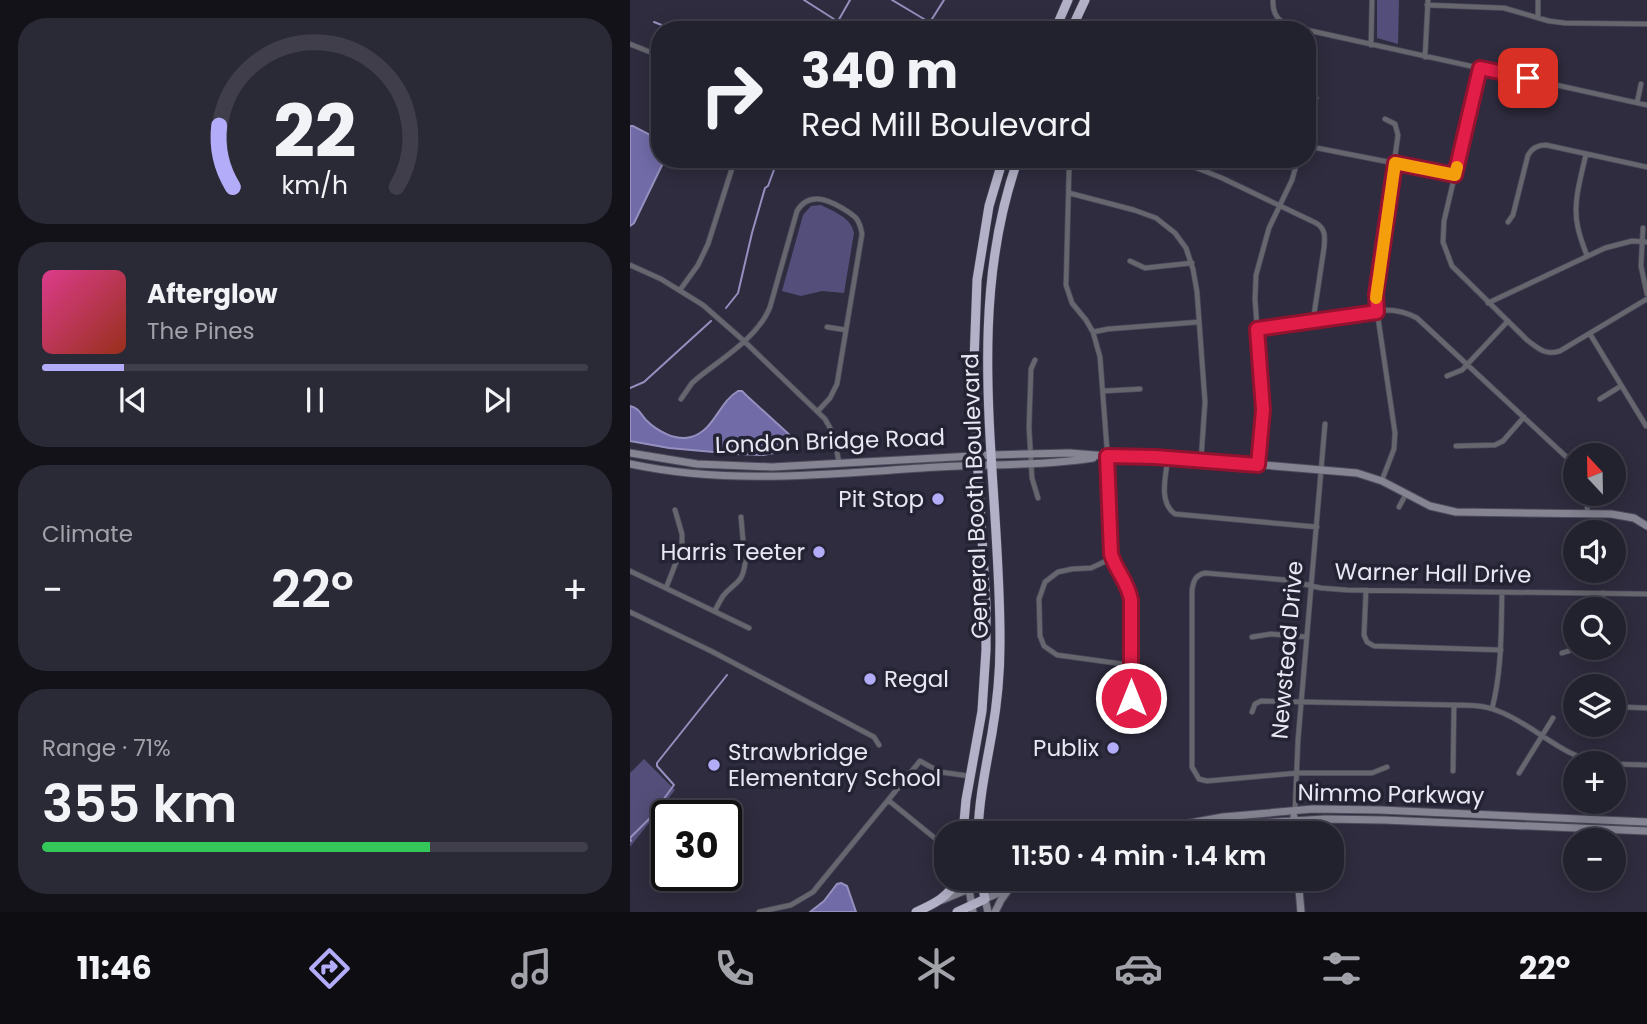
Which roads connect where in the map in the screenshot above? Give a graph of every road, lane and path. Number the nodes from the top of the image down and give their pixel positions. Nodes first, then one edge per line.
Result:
1 (1068, 0) edge
2 (1085, 0) edge
3 (1273, 0) edge
4 (1372, 0) edge
5 (1483, 0) edge
6 (1538, 0) edge
7 (1428, 3) edge
8 (1483, 7) junction
9 (1538, 18) junction
10 (1059, 21) edge
11 (1075, 21) edge
12 (1281, 21) edge
13 (1647, 24) edge
14 (1316, 32) edge
15 (630, 44) edge
16 (1371, 46) junction
17 (651, 52) edge
18 (1425, 57) junction
19 (1480, 68) junction
20 (1641, 85) dead end
21 (1637, 103) junction
22 (1647, 105) edge
23 (1385, 119) dead end
24 (1316, 148) edge
25 (1586, 154) junction
26 (1395, 163) junction
27 (1647, 167) edge
28 (732, 168) edge
29 (1000, 168) edge
30 (1015, 168) edge
31 (1070, 168) edge
32 (1197, 168) edge
33 (1295, 168) edge
34 (1455, 175) junction
35 (1069, 193) junction
36 (1280, 205) junction
37 (1508, 222) dead end
38 (1643, 228) dead end
39 (1644, 242) edge
40 (1587, 256) junction
41 (1130, 261) dead end
42 (1192, 263) junction
43 (630, 265) edge
44 (680, 290) junction
45 (1647, 294) edge
46 (1647, 299) edge
47 (1488, 303) junction
48 (1377, 312) junction
49 (1313, 321) junction
50 (1508, 321) junction
51 (1199, 322) junction
52 (827, 327) dead end
53 (1257, 329) junction
54 (846, 330) junction
55 (1093, 332) junction
56 (1590, 334) junction
57 (744, 341) junction
58 (1035, 360) dead end
59 (1467, 364) junction
60 (1447, 376) dead end
61 (1621, 386) junction
62 (1140, 390) dead end
63 (1103, 391) junction
64 (681, 399) dead end
65 (1600, 399) dead end
66 (818, 411) junction
67 (1524, 417) junction
68 (1325, 424) dead end
69 (1646, 426) edge
70 (1456, 446) dead end
71 (630, 453) edge
72 (1030, 454) junction
73 (1563, 454) edge
74 (1107, 456) junction
75 (1168, 457) junction
76 (991, 460) junction
77 (1201, 460) junction
78 (977, 461) junction
79 (1031, 463) junction
80 (630, 464) edge
81 (839, 464) junction
82 (1258, 465) junction
83 (1322, 471) junction
84 (1382, 481) junction
85 (1406, 494) junction
86 (1038, 498) dead end
87 (1587, 506) edge
88 (1399, 507) dead end
89 (675, 510) dead end
90 (1587, 513) junction
91 (741, 516) dead end
92 (1647, 526) edge
93 (1317, 527) junction
94 (1111, 556) junction
95 (630, 571) edge
96 (1312, 586) junction
97 (666, 588) junction
98 (1366, 590) junction
99 (1502, 592) junction
100 (1603, 593) junction
101 (1647, 594) edge
102 (1603, 597) edge
103 (715, 611) junction
104 (630, 612) edge
105 (750, 628) dead end
106 (1307, 637) junction
107 (1252, 638) dead end
108 (1501, 650) junction
109 (1130, 665) junction
110 (985, 669) junction
111 (1131, 698) dead end
112 (1302, 703) junction
113 (1454, 705) junction
114 (1626, 707) edge
115 (1647, 708) edge
116 (1492, 709) junction
117 (1252, 712) dead end
118 (1553, 718) dead end
119 (994, 719) junction
120 (1542, 735) junction
121 (879, 746) dead end
122 (1567, 751) edge
123 (1626, 764) edge
124 (1647, 765) edge
125 (1387, 767) dead end
126 (1453, 771) dead end
127 (1297, 773) junction
128 (1519, 773) dead end
129 (970, 776) junction
130 (888, 800) junction
131 (1295, 810) junction
132 (1294, 820) junction
133 (965, 821) edge
134 (979, 821) edge
135 (1201, 821) edge
136 (1282, 821) edge
137 (1647, 822) edge
138 (1647, 831) edge
139 (934, 837) edge
140 (949, 891) edge
141 (964, 891) edge
142 (969, 891) edge
143 (984, 891) edge
144 (1003, 891) edge
145 (1008, 891) edge
146 (1299, 891) edge
147 (985, 899) junction
148 (938, 902) junction
149 (972, 909) edge
150 (759, 912) edge
151 (916, 912) edge
152 (957, 912) edge
153 (988, 912) edge
154 (995, 912) edge
155 (1301, 912) edge

1 - 10 highway
2 - 11 highway
3 - 12 street
4 - 16 street
5 - 8 street
6 - 9 street
7 - 8 street
7 - 18 street
8 - 9 street
9 - 13 street
14 - 16 street
15 - 17 street
16 - 18 street
18 - 19 street
19 - 21 street
19 - 34 street
20 - 21 street
21 - 22 street
23 - 26 street
24 - 26 street
25 - 27 street
25 - 37 street
25 - 40 street
26 - 34 street
26 - 48 street
28 - 44 street
29 - 78 highway, General Booth Boulevard
30 - 76 highway, General Booth Boulevard
31 - 35 street
32 - 36 street
33 - 36 street
34 - 47 street
35 - 42 street
35 - 55 street
36 - 49 street
36 - 53 street
38 - 39 street
39 - 40 street
39 - 45 street
40 - 47 street
41 - 42 street
42 - 51 street
43 - 44 street
44 - 57 street
46 - 56 street
47 - 50 street
48 - 49 street
48 - 59 street
48 - 84 street
49 - 53 street
50 - 56 street
50 - 59 street
51 - 55 street
51 - 77 street
52 - 54 street
53 - 82 street
54 - 57 street
54 - 66 street
55 - 63 street
56 - 61 street
57 - 64 street
57 - 66 street
58 - 72 street
59 - 60 street
59 - 67 street
61 - 65 street
61 - 69 street
62 - 63 street
63 - 74 street
66 - 81 street
67 - 70 street
67 - 73 street
68 - 83 street, Newstead Drive
71 - 81 main road, London Bridge Road
72 - 74 main road
72 - 76 main road
72 - 79 street
74 - 75 main road
74 - 79 main road
74 - 94 street
75 - 77 main road
75 - 93 street
76 - 78 main road, London Bridge Road
76 - 79 main road
76 - 119 highway, General Booth Boulevard
77 - 82 main road
78 - 80 main road, London Bridge Road
78 - 81 main road, London Bridge Road
78 - 110 highway, General Booth Boulevard
79 - 86 street
82 - 83 main road
83 - 84 main road
83 - 93 street, Newstead Drive
84 - 85 main road
85 - 88 street
85 - 90 main road
87 - 90 street
89 - 97 street
90 - 92 main road
91 - 103 street
93 - 96 street, Newstead Drive
94 - 109 street
94 - 109 street
95 - 97 street
96 - 98 street, Warner Hall Drive
96 - 106 street, Newstead Drive
96 - 127 street, Warner Hall Drive
97 - 103 street
98 - 99 street, Warner Hall Drive
98 - 108 street
99 - 100 street, Warner Hall Drive
99 - 108 street
100 - 101 street, Warner Hall Drive
100 - 102 street
103 - 105 street
104 - 121 street
106 - 107 street
106 - 112 street, Newstead Drive
108 - 116 street
109 - 111 street
110 - 119 highway
110 - 129 highway, General Booth Boulevard
112 - 113 street
112 - 117 street
112 - 127 street, Newstead Drive
113 - 116 street
113 - 126 street
114 - 115 street
116 - 120 street
118 - 120 street
119 - 134 highway, General Booth Boulevard
120 - 122 street
120 - 128 street
123 - 124 street
125 - 127 street, Warner Hall Drive
127 - 131 street, Newstead Drive
129 - 130 street
129 - 133 highway, General Booth Boulevard
130 - 139 street
130 - 150 street
131 - 132 main road, Newstead Drive
131 - 135 main road, Nimmo Parkway
131 - 137 main road, Nimmo Parkway
132 - 136 main road, Nimmo Parkway
132 - 138 main road, Nimmo Parkway
140 - 148 highway
141 - 148 main road
142 - 149 main road
143 - 147 highway
144 - 147 main road
145 - 154 main road
146 - 155 main road
147 - 149 highway
147 - 153 main road
148 - 151 highway
149 - 152 highway

